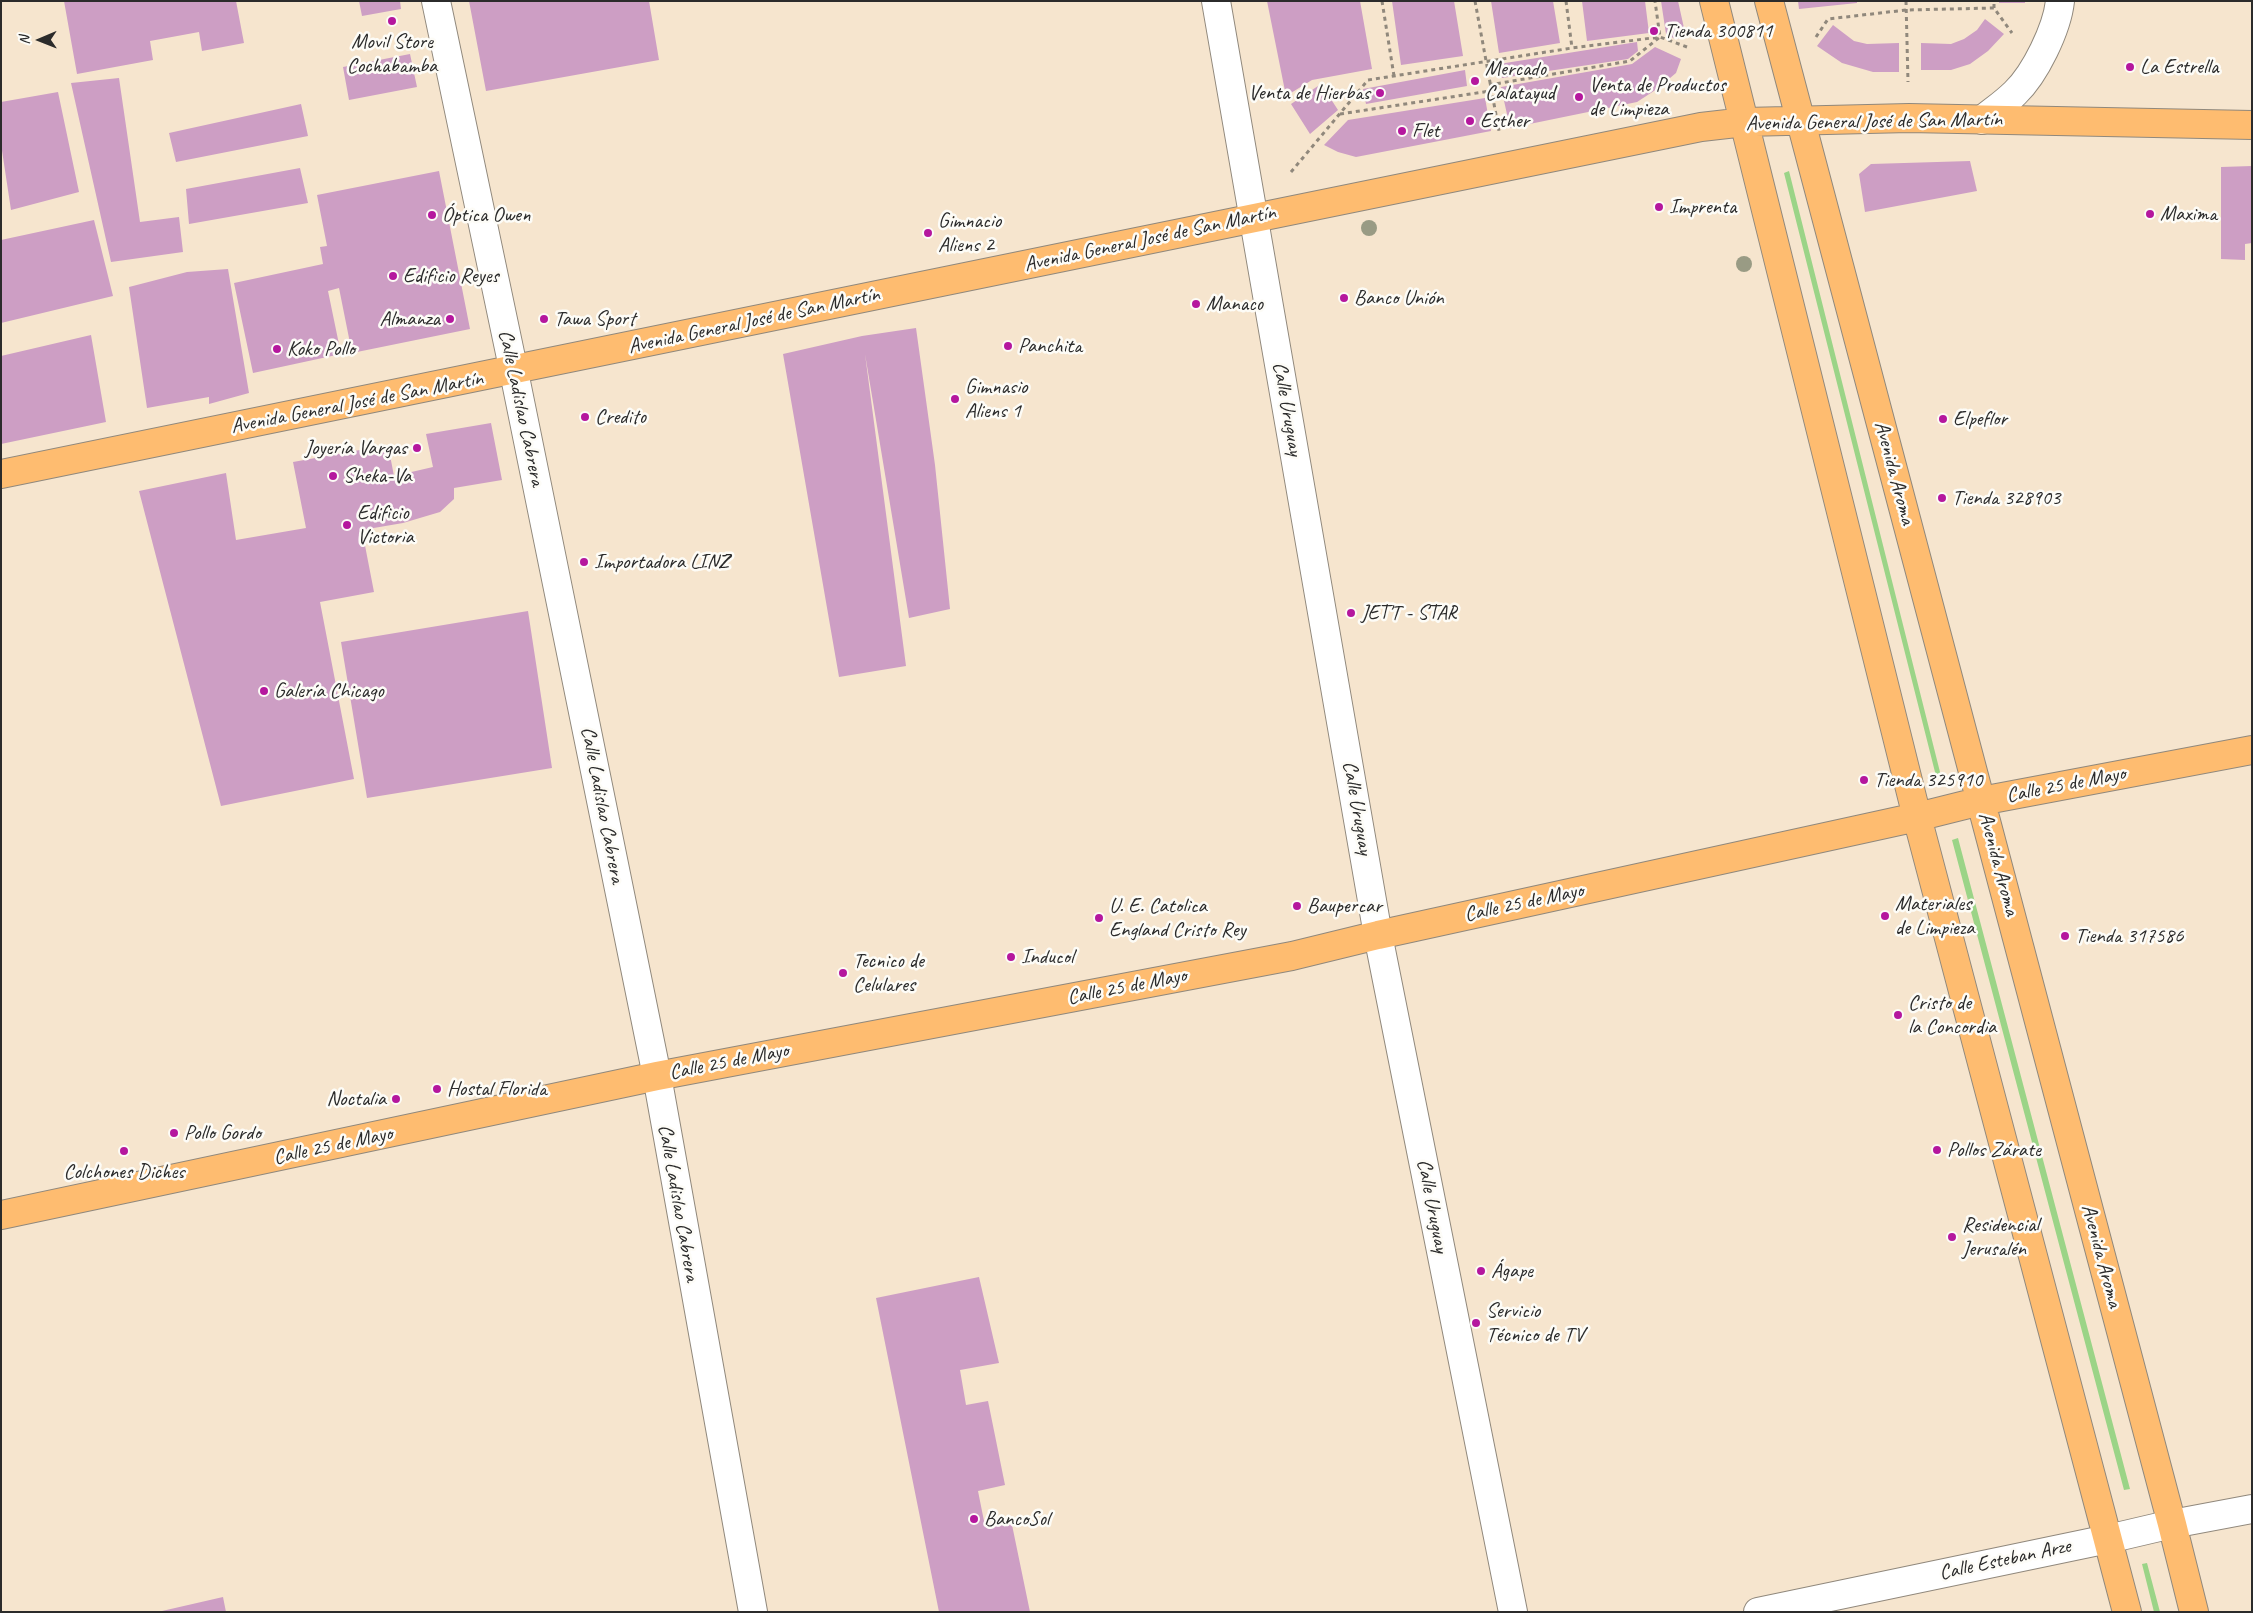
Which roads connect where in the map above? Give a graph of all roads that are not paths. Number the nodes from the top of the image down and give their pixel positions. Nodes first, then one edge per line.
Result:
1 (436, 1) edge
2 (1216, 1) edge
3 (1714, 1) edge
4 (1769, 1) edge
5 (2060, 1) edge
6 (1802, 120) junction
7 (1982, 120) junction
8 (1745, 122) junction
9 (2252, 125) edge
10 (1254, 217) junction
11 (514, 372) junction
12 (1, 474) edge
13 (2252, 750) edge
14 (1981, 801) junction
15 (1917, 816) junction
16 (1378, 934) junction
17 (657, 1076) junction
18 (1, 1215) edge
19 (2252, 1509) edge
20 (2172, 1524) junction
21 (2108, 1539) junction
22 (753, 1612) edge
23 (1513, 1612) edge
24 (1758, 1612) edge
25 (2126, 1612) edge
26 (2194, 1612) edge

1 - 11 street, Calle Ladislao Cabrera
2 - 10 street, Calle Uruguay
3 - 8 main road
4 - 6 main road, Avenida Aroma
5 - 7 street
6 - 7 main road, Avenida General José de San Martín
6 - 8 main road, Avenida General José de San Martín
6 - 14 main road, Avenida Aroma
7 - 9 main road, Avenida General José de San Martín
8 - 10 main road, Avenida General José de San Martín
8 - 15 main road
10 - 11 main road, Avenida General José de San Martín
10 - 16 street, Calle Uruguay
11 - 12 main road, Avenida General José de San Martín
11 - 17 street, Calle Ladislao Cabrera
13 - 14 main road, Calle 25 de Mayo
14 - 15 main road, Calle 25 de Mayo
14 - 20 main road, Avenida Aroma
15 - 16 main road, Calle 25 de Mayo
15 - 21 main road
16 - 17 main road, Calle 25 de Mayo
16 - 23 street, Calle Uruguay
17 - 18 main road, Calle 25 de Mayo
17 - 22 street, Calle Ladislao Cabrera
19 - 20 street, Calle Esteban Arze
20 - 21 street, Calle Esteban Arze
20 - 26 main road, Avenida Aroma
21 - 24 street, Calle Esteban Arze
21 - 25 main road

